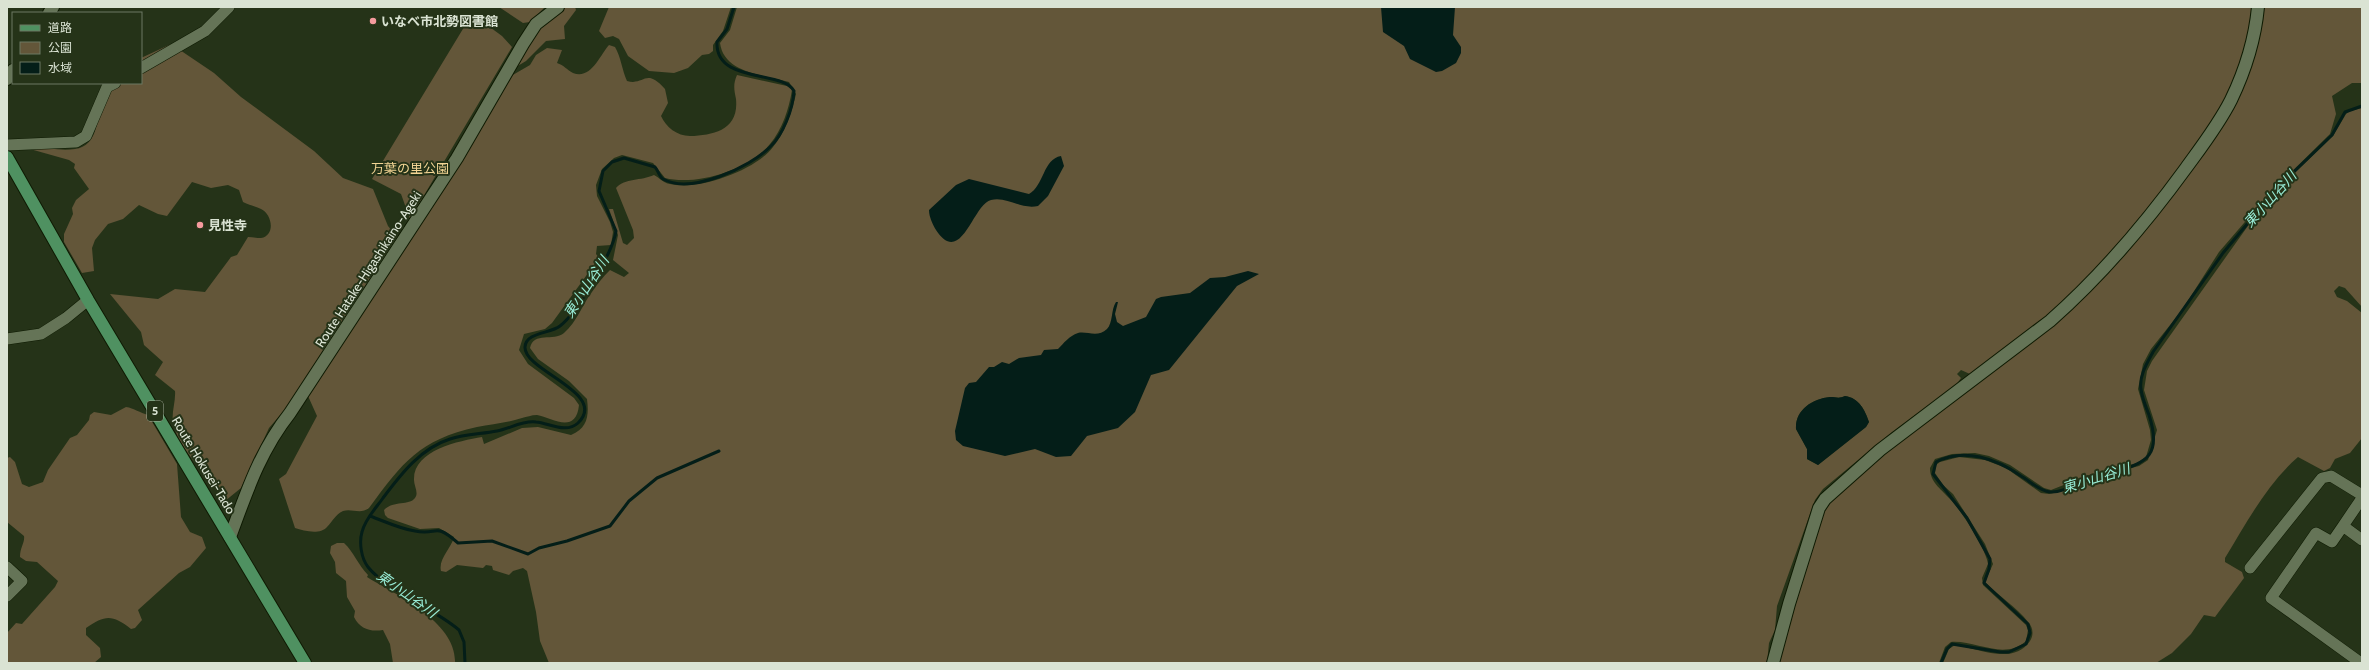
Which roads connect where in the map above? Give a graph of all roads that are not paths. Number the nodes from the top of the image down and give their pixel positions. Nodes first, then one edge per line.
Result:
1 (229, 7) edge
2 (558, 7) edge
3 (2258, 7) edge
4 (142, 67) edge
5 (112, 84) edge
6 (7, 145) edge
7 (7, 157) edge
8 (88, 300) junction
9 (7, 339) edge
10 (2362, 497) edge
11 (2343, 526) junction
12 (230, 537) junction
13 (2362, 540) edge
14 (7, 567) edge
15 (2250, 568) dead end
16 (7, 596) edge
17 (305, 663) edge
18 (1774, 663) edge
19 (2361, 663) edge

1 - 4 street
2 - 12 street, Route Hatake-Higashikaino-Ageki
3 - 18 street
5 - 6 street
7 - 8 main road, Route Hokusei-Tado / 5
8 - 9 street
8 - 12 main road, Route Hokusei-Tado / 5
10 - 11 street
10 - 15 street
11 - 13 street
11 - 19 street
12 - 17 main road, Route Hokusei-Tado / 5
14 - 16 street

